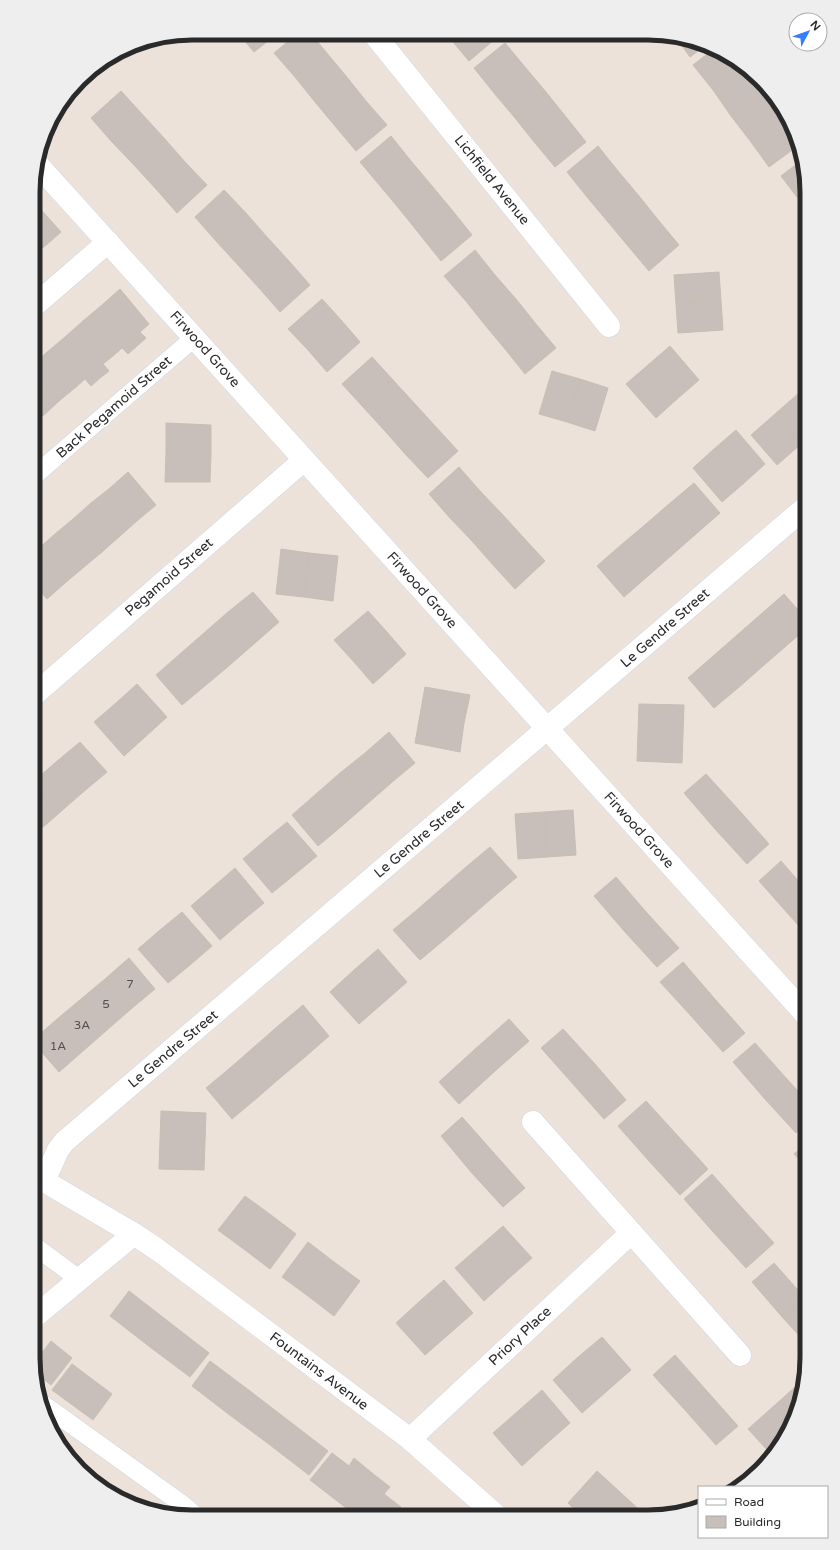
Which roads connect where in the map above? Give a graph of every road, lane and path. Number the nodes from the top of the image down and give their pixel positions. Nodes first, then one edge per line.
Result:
1 (379, 40) edge
2 (42, 169) edge
3 (108, 242) junction
4 (40, 301) edge
5 (609, 326) dead end
6 (194, 338) junction
7 (304, 460) junction
8 (40, 471) edge
9 (800, 512) edge
10 (40, 690) edge
11 (548, 729) junction
12 (800, 1008) edge
13 (533, 1122) dead end
14 (40, 1176) edge
15 (40, 1180) edge
16 (632, 1233) junction
17 (134, 1234) junction
18 (40, 1250) edge
19 (79, 1279) junction
20 (40, 1312) edge
21 (740, 1355) dead end
22 (48, 1408) edge
23 (410, 1439) junction
24 (189, 1510) edge
25 (490, 1510) edge

1 - 5 street, Lichfield Avenue
2 - 3 street, Firwood Grove
3 - 4 street
3 - 6 street, Firwood Grove
6 - 7 street, Firwood Grove
6 - 8 lane, Back Pegamoid Street
7 - 10 street, Pegamoid Street
7 - 11 street, Firwood Grove
9 - 11 street, Le Gendre Street
11 - 12 street, Firwood Grove
11 - 14 street, Le Gendre Street
13 - 16 street
15 - 17 street, Fountains Avenue
16 - 21 street
16 - 23 street, Priory Place
17 - 19 street
17 - 23 street, Fountains Avenue
18 - 19 lane
19 - 20 street
22 - 24 lane
23 - 25 street, Fountains Avenue

